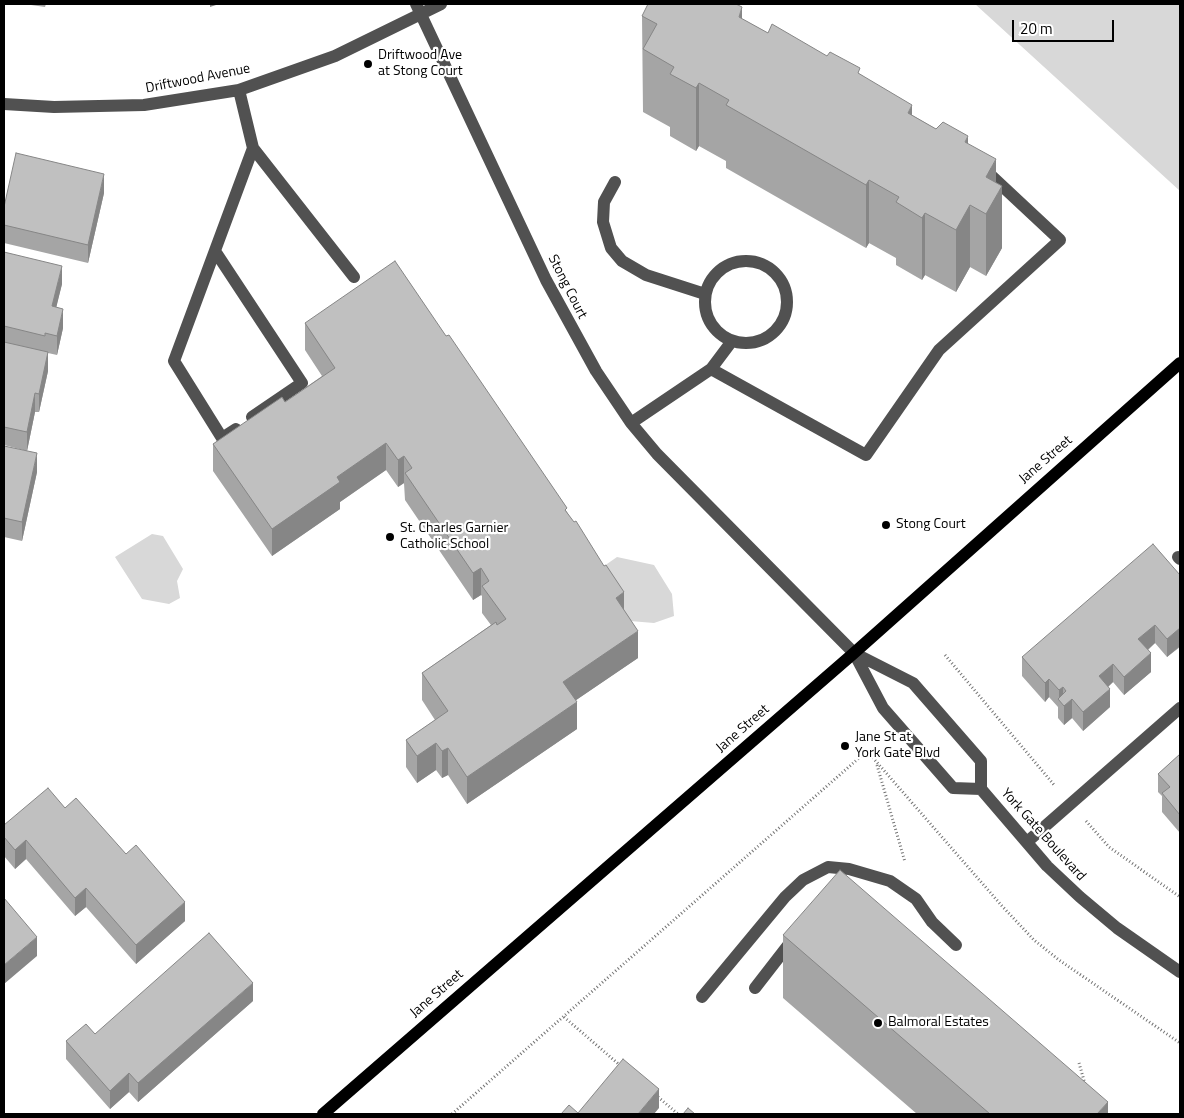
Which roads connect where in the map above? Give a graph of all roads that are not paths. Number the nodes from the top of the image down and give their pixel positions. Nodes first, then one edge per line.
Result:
1 (441, 4) edge
2 (418, 9) edge
3 (238, 90) junction
4 (4, 104) edge
5 (254, 148) junction
6 (975, 161) edge
7 (615, 182) dead end
8 (215, 251) junction
9 (354, 277) dead end
10 (705, 294) junction
11 (732, 341) junction
12 (1180, 362) edge
13 (711, 369) junction
14 (631, 422) junction
15 (854, 653) junction
16 (1180, 708) edge
17 (982, 788) junction
18 (1028, 842) junction
19 (849, 869) junction
20 (837, 884) edge
21 (802, 928) edge
22 (956, 945) dead end
23 (1180, 972) edge
24 (755, 988) dead end
25 (702, 997) dead end
26 (323, 1114) edge

1 - 2 street, Driftwood Avenue
2 - 3 street, Driftwood Avenue
2 - 14 street, Stong Court
3 - 4 street, Driftwood Avenue
3 - 5 street
5 - 8 street
5 - 9 street
6 - 13 street
7 - 10 street
8 - 8 street
10 - 11 street
10 - 11 street
11 - 13 street
12 - 15 main road, Jane Street
13 - 14 street
14 - 15 street, Stong Court
15 - 17 street, York Gate Boulevard
15 - 17 street, York Gate Boulevard
15 - 26 main road, Jane Street
16 - 18 street
17 - 18 street, York Gate Boulevard
18 - 23 street, York Gate Boulevard
19 - 20 street
19 - 22 street
19 - 25 street
21 - 24 street

